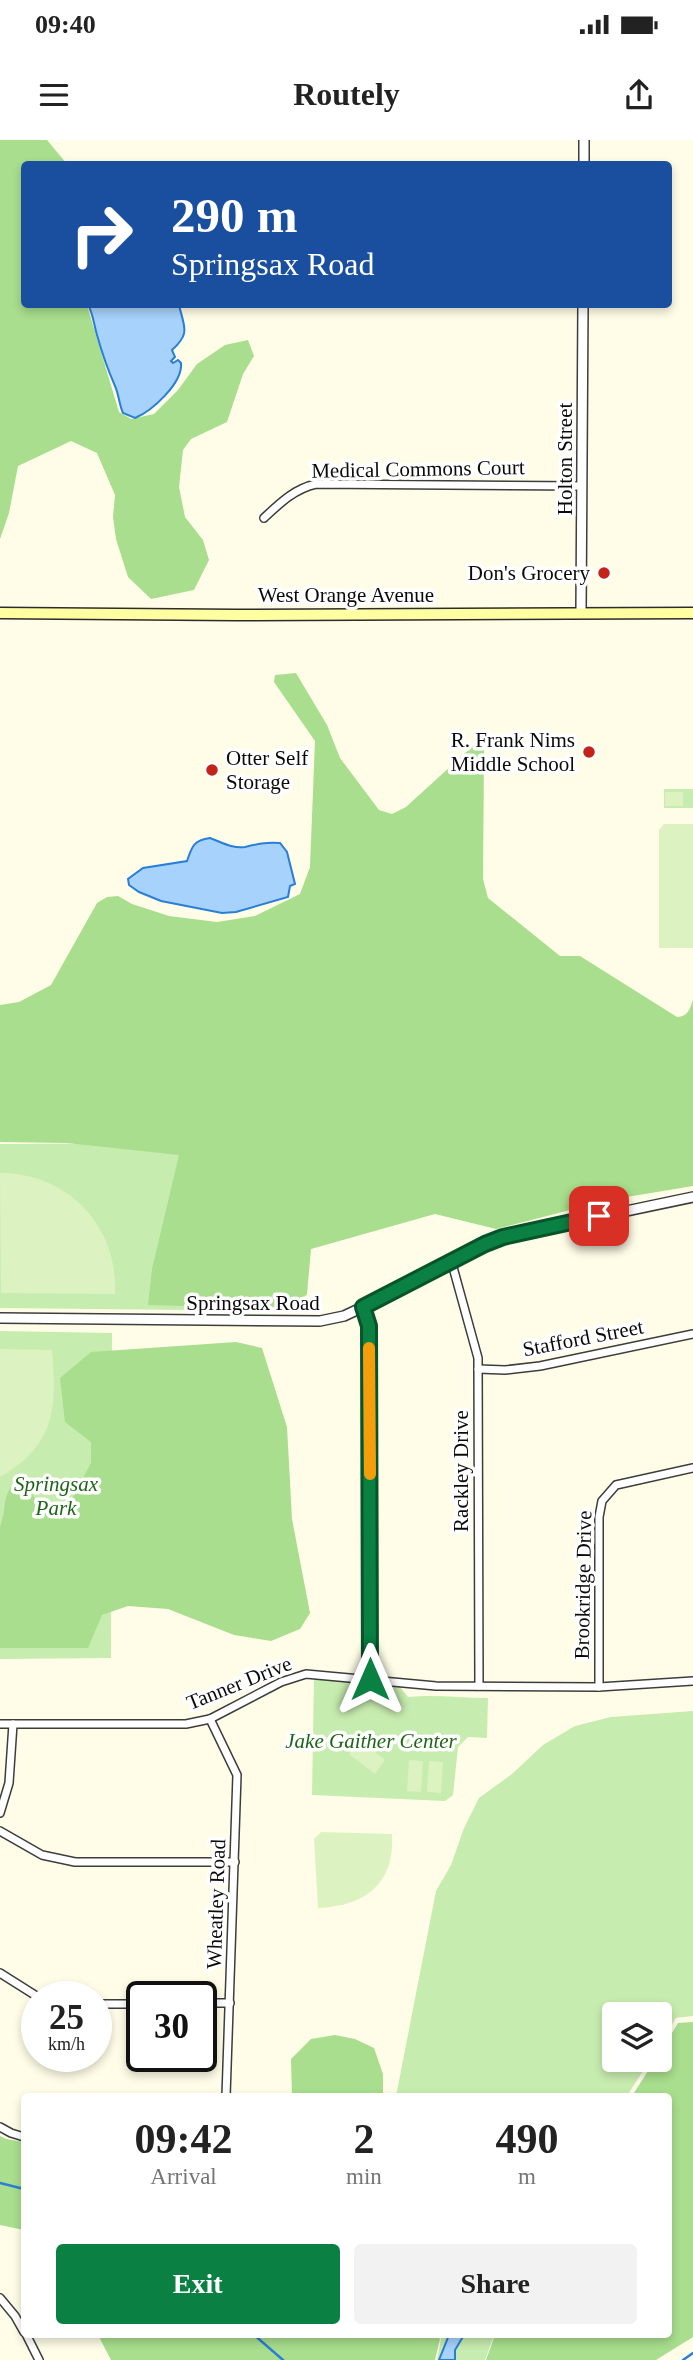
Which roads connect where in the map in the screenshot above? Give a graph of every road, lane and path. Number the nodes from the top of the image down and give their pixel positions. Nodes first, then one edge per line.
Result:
1 (584, 140) edge
2 (584, 161) edge
3 (583, 308) edge
4 (582, 486) junction
5 (264, 518) dead end
6 (693, 612) edge
7 (0, 613) edge
8 (581, 613) junction
9 (693, 1197) edge
10 (451, 1260) junction
11 (363, 1307) junction
12 (0, 1318) edge
13 (693, 1334) edge
14 (478, 1369) junction
15 (693, 1468) edge
16 (370, 1679) junction
17 (693, 1681) edge
18 (479, 1686) junction
19 (599, 1687) junction
20 (210, 1718) junction
21 (0, 1724) edge
22 (13, 1724) junction
23 (0, 1813) edge
24 (0, 1831) edge
25 (235, 1862) junction
26 (0, 1973) edge
27 (21, 1986) edge
28 (217, 2003) edge
29 (230, 2003) junction
30 (226, 2093) edge
31 (0, 2127) edge
32 (21, 2136) edge
33 (0, 2298) edge
34 (21, 2326) edge
35 (28, 2338) edge
36 (39, 2360) edge

1 - 2 street
3 - 4 street, Holton Street
4 - 5 street, Medical Commons Court
4 - 8 street, Holton Street
6 - 8 main road, West Orange Avenue
7 - 8 main road, West Orange Avenue
9 - 10 street, Springsax Road
10 - 11 street, Springsax Road
10 - 14 street, Rackley Drive
11 - 12 street, Springsax Road
11 - 16 street
13 - 14 street, Stafford Street
14 - 18 street, Rackley Drive
15 - 19 street, Brookridge Drive
16 - 18 street, Tanner Drive
16 - 20 street, Tanner Drive
17 - 19 street, Tanner Drive
18 - 19 street, Tanner Drive
20 - 22 street, Tanner Drive
20 - 25 street, Wheatley Road
21 - 22 street, Tanner Drive
22 - 23 street
24 - 25 street
25 - 29 street, Wheatley Road
26 - 27 street
28 - 29 street
29 - 30 street, Wheatley Road
31 - 32 street
33 - 34 street
35 - 36 street

